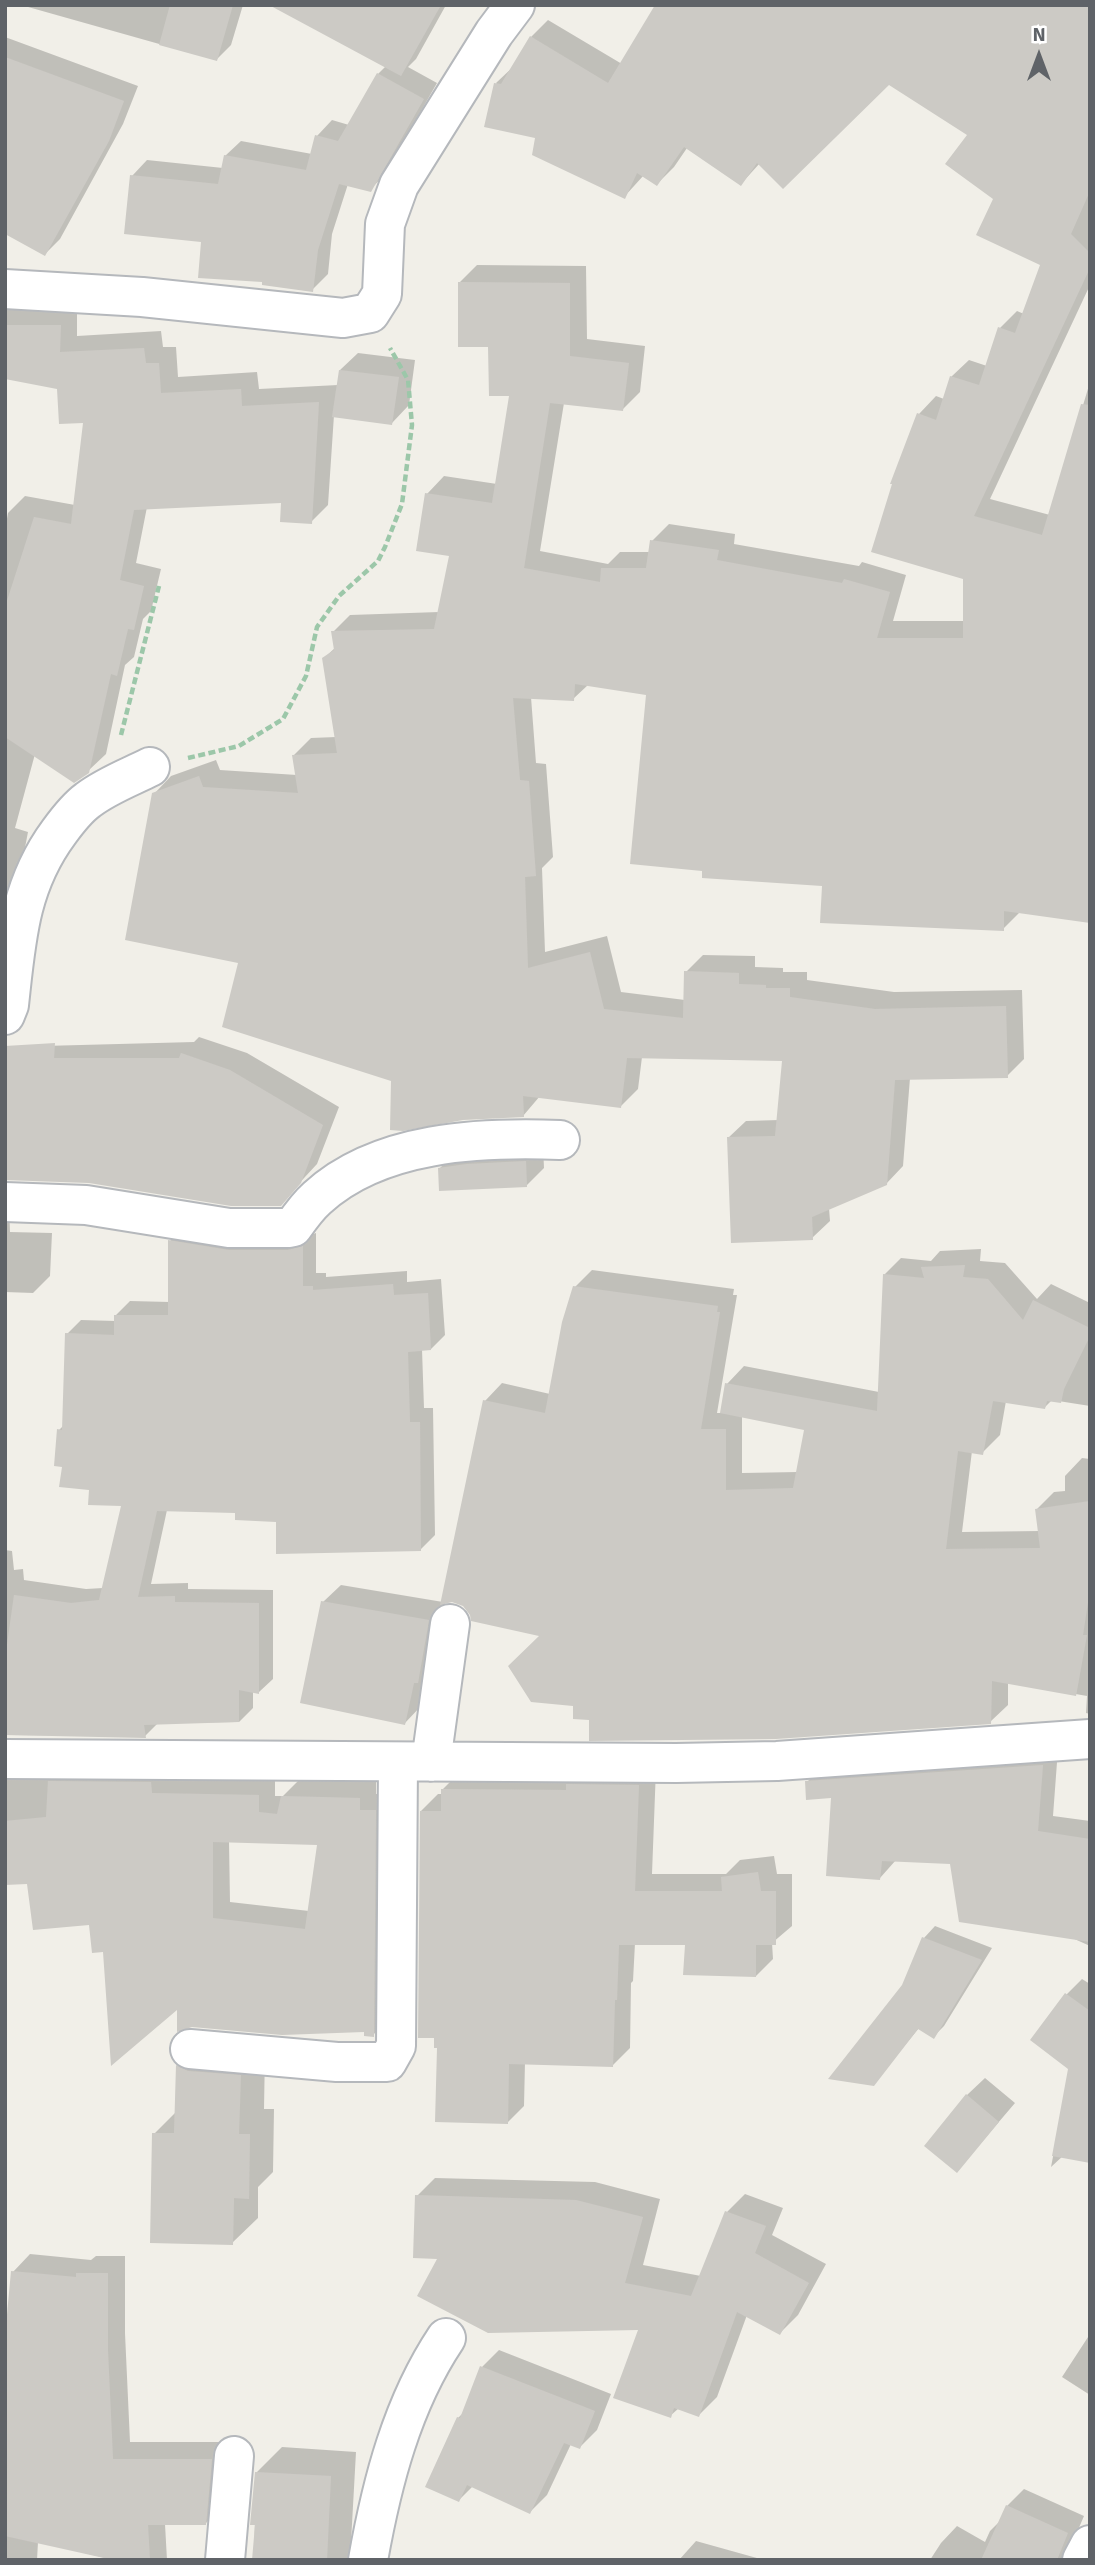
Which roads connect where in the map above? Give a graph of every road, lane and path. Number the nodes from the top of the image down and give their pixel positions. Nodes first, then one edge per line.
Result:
1 (515, 5) edge
2 (5, 289) edge
3 (370, 313) junction
4 (159, 586) dead end
5 (150, 767) joint
6 (114, 785) junction
7 (5, 1015) edge
8 (559, 1140) dead end
9 (5, 1202) edge
10 (450, 1624) dead end
11 (1090, 1739) edge
12 (5, 1759) edge
13 (415, 1762) junction
14 (190, 2049) dead end
15 (446, 2337) dead end
16 (234, 2456) dead end
17 (1090, 2546) edge
18 (226, 2560) edge
19 (368, 2560) edge
20 (1082, 2560) edge

1 - 3 street
2 - 3 street
3 - 5 path
4 - 6 path
5 - 6 street
6 - 7 street
8 - 9 street
10 - 13 street
11 - 13 street
12 - 13 street
13 - 14 street
15 - 19 street
16 - 18 street
17 - 20 street

